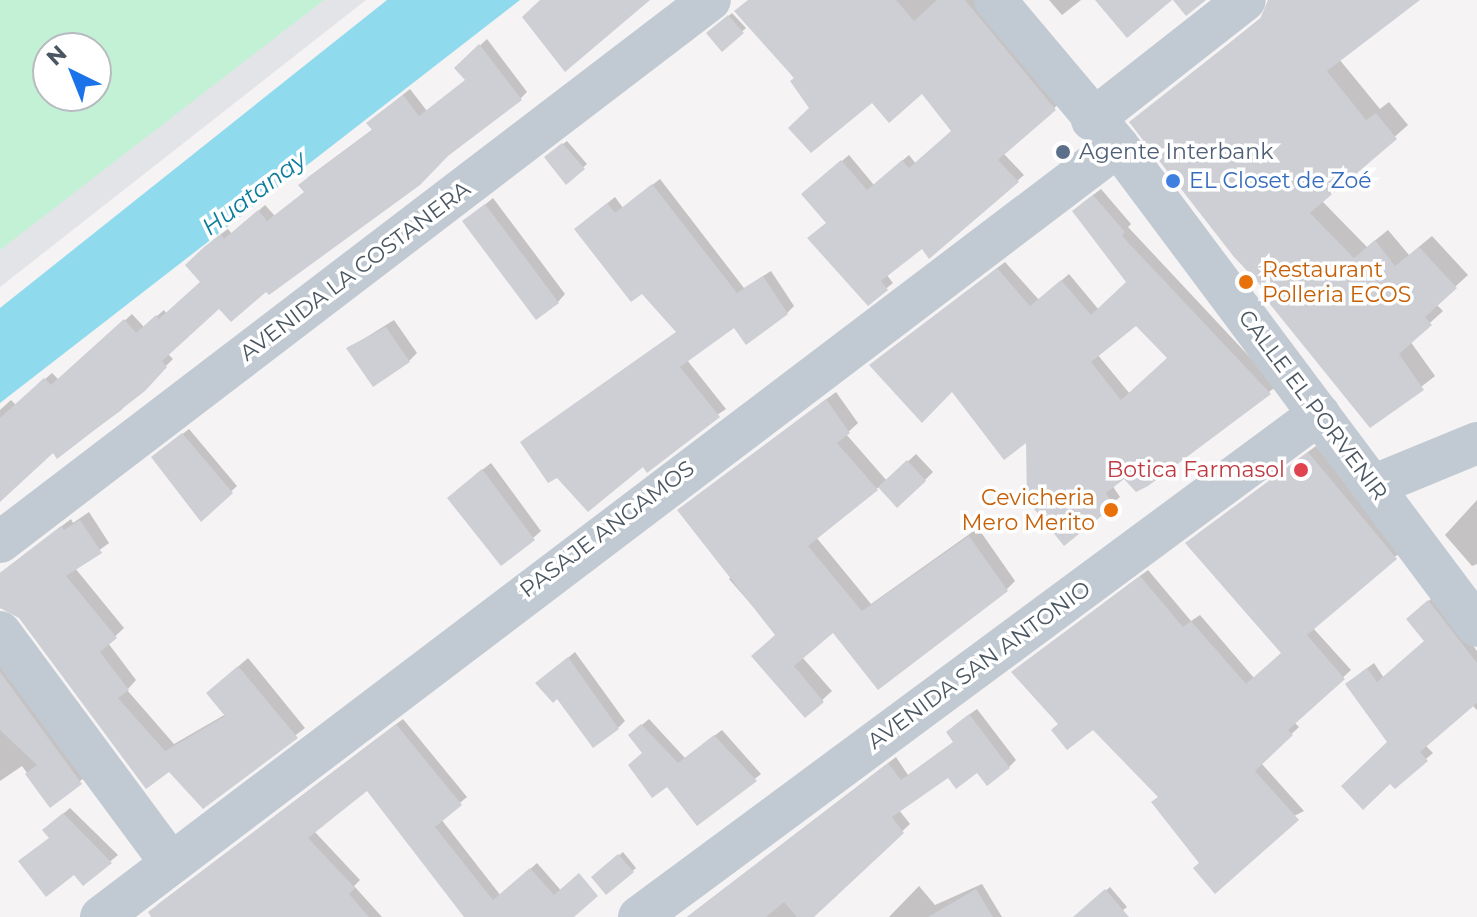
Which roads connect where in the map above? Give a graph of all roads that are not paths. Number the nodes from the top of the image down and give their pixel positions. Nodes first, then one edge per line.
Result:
1 (710, 0) edge
2 (995, 0) edge
3 (1245, 0) edge
4 (1105, 133) junction
5 (1319, 414) junction
6 (1477, 443) edge
7 (1375, 485) junction
8 (0, 542) edge
9 (1477, 626) edge
10 (0, 632) edge
11 (170, 862) junction
12 (101, 917) edge
13 (639, 917) edge

1 - 8 street, AVENIDA LA COSTANERA
2 - 4 street, CALLE EL PORVENIR
3 - 4 street, PASAJE ANGAMOS
4 - 5 street, CALLE EL PORVENIR
4 - 11 street, PASAJE ANGAMOS
5 - 7 street, CALLE EL PORVENIR
5 - 13 street, AVENIDA SAN ANTONIO
6 - 7 street
7 - 9 street, CALLE EL PORVENIR
10 - 11 street
11 - 12 street, PASAJE ANGAMOS

